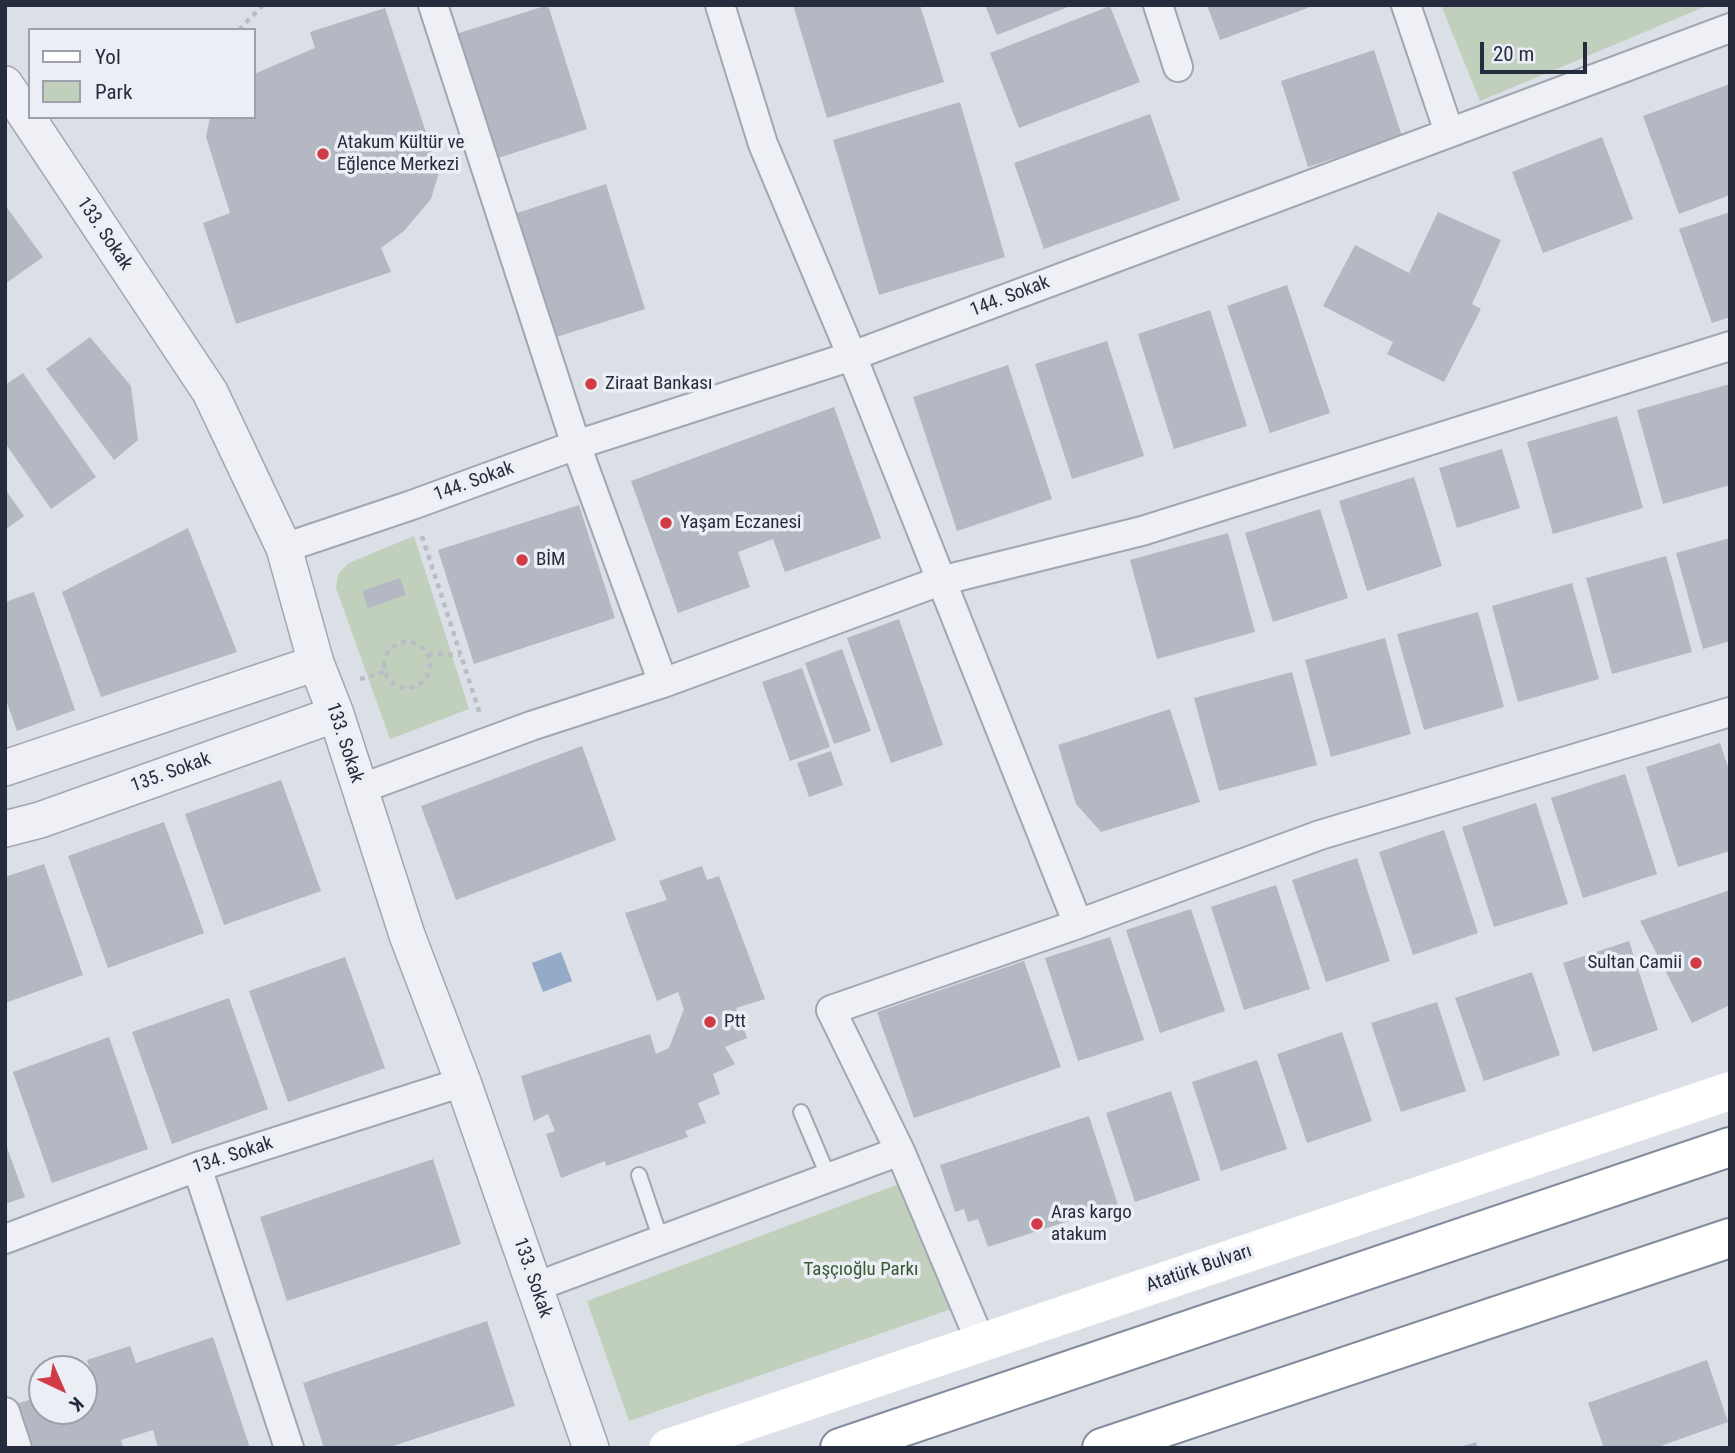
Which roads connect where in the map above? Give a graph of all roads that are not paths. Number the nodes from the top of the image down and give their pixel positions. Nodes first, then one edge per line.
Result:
1 (433, 5) edge
2 (720, 5) edge
3 (1158, 5) edge
4 (1406, 5) edge
5 (1730, 27) edge
6 (1178, 67) dead end
7 (5, 84) edge
8 (28, 119) edge
9 (28, 119) edge
10 (1449, 132) junction
11 (1730, 346) edge
12 (852, 356) junction
13 (576, 445) junction
14 (284, 548) junction
15 (940, 581) junction
16 (316, 663) junction
17 (663, 683) junction
18 (1730, 712) edge
19 (336, 714) junction
20 (5, 768) edge
21 (360, 789) junction
22 (5, 829) edge
23 (1078, 923) junction
24 (463, 1082) junction
25 (1730, 1091) edge
26 (801, 1112) dead end
27 (1730, 1147) edge
28 (900, 1151) junction
29 (197, 1167) junction
30 (639, 1175) dead end
31 (829, 1178) junction
32 (1730, 1238) edge
33 (5, 1239) edge
34 (661, 1240) junction
35 (535, 1287) junction
36 (981, 1343) junction
37 (5, 1412) edge
38 (17, 1448) edge
39 (289, 1448) edge
40 (591, 1448) edge
41 (668, 1448) edge
42 (840, 1448) edge
43 (1102, 1448) edge

1 - 13 street
2 - 12 street
3 - 6 street
4 - 10 street
5 - 10 street, 144. Sokak
7 - 8 street, 133. Sokak
9 - 14 street, 133. Sokak
10 - 12 street, 144. Sokak
11 - 15 street
12 - 13 street, 144. Sokak
12 - 15 street
13 - 14 street, 144. Sokak
13 - 17 street
14 - 16 street, 133. Sokak
15 - 17 street
15 - 23 street
16 - 19 street, 133. Sokak
16 - 20 street
17 - 21 street
18 - 23 street
19 - 21 street, 133. Sokak
19 - 22 street, 135. Sokak
21 - 24 street, 133. Sokak
23 - 28 street
24 - 29 street, 134. Sokak
24 - 35 street, 133. Sokak
25 - 36 main road, Atatürk Bulvarı
26 - 31 lane
27 - 42 main road
28 - 31 street
28 - 36 street
29 - 33 street, 134. Sokak
29 - 39 street
30 - 34 lane
31 - 34 street
32 - 43 main road
34 - 35 street
35 - 40 street, 133. Sokak
36 - 41 main road, Atatürk Bulvarı
37 - 38 street

